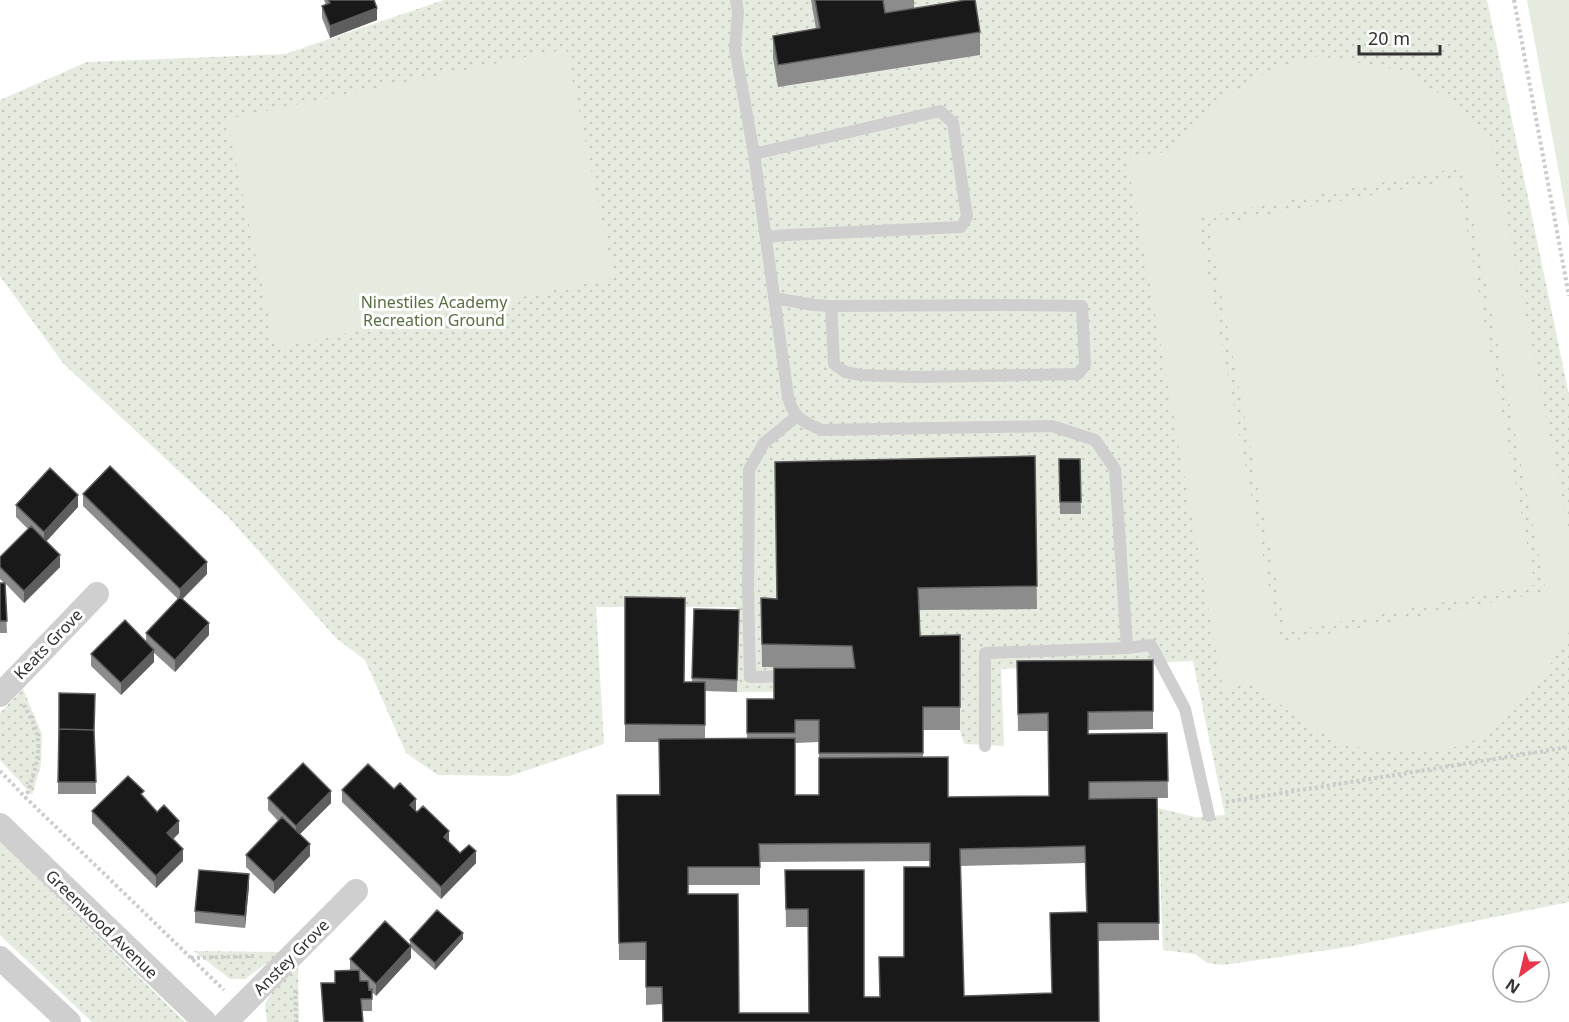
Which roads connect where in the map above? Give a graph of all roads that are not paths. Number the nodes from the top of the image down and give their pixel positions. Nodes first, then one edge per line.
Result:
1 (736, 0) edge
2 (754, 154) junction
3 (766, 237) junction
4 (774, 298) junction
5 (831, 306) junction
6 (797, 416) junction
7 (97, 594) dead end
8 (1127, 648) junction
9 (797, 676) edge
10 (5, 690) edge
11 (986, 746) dead end
12 (1209, 816) dead end
13 (0, 825) edge
14 (356, 891) dead end
15 (0, 958) edge
16 (234, 1014) edge
17 (69, 1022) edge
18 (205, 1022) edge

1 - 2 lane
2 - 3 lane
2 - 3 lane
3 - 4 lane
4 - 5 lane
4 - 6 lane
5 - 5 lane
6 - 8 lane
6 - 9 lane
7 - 10 street, Keats Grove
8 - 11 lane
8 - 12 lane
13 - 18 street, Greenwood Avenue
14 - 16 street, Anstey Grove
15 - 17 street

